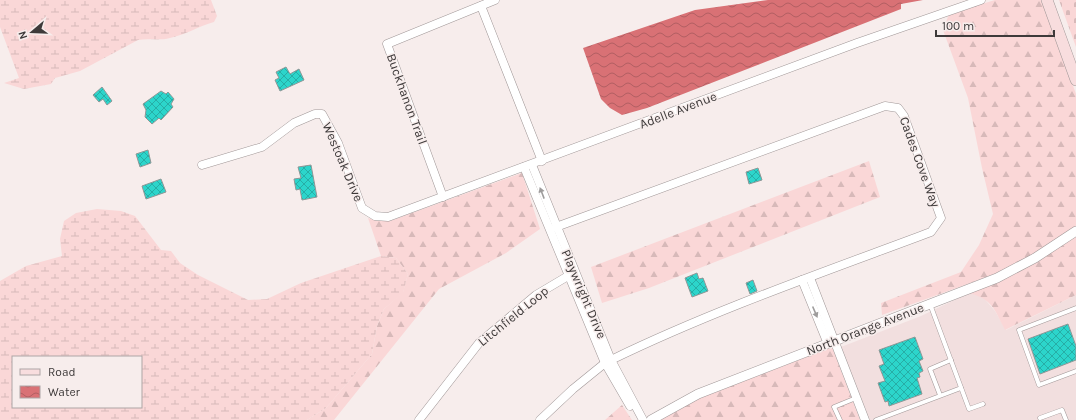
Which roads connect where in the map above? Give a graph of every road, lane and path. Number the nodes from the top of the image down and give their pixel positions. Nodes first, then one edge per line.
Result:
1 (495, 0) edge
2 (981, 0) edge
3 (1047, 0) edge
4 (481, 6) junction
5 (1076, 80) edge
6 (542, 161) junction
7 (202, 165) dead end
8 (528, 166) junction
9 (443, 197) junction
10 (376, 216) joint
11 (556, 227) junction
12 (1076, 231) edge
13 (572, 273) junction
14 (810, 278) junction
15 (802, 280) junction
16 (930, 304) junction
17 (1076, 308) edge
18 (831, 342) junction
19 (951, 360) junction
20 (608, 361) junction
21 (1076, 371) edge
22 (961, 388) junction
23 (940, 395) junction
24 (856, 398) junction
25 (983, 404) dead end
26 (1040, 418) dead end
27 (419, 420) edge
28 (540, 420) edge
29 (638, 420) edge
30 (643, 420) edge
31 (651, 420) edge
32 (840, 420) edge
33 (865, 420) edge
34 (876, 420) edge
35 (1066, 420) edge

1 - 4 street, Buckhanon Trail
2 - 6 street, Adelle Avenue
3 - 5 main road
4 - 6 street
4 - 9 street, Buckhanon Trail
6 - 8 street, Adelle Avenue
7 - 10 street, Westoak Drive
8 - 9 street, Adelle Avenue
11 -> 8 street, Playwright Drive
8 - 13 street, Playwright Drive
9 - 10 street, Adelle Avenue
11 - 13 street, Playwright Drive
11 - 14 street, Cades Cove Way
12 - 16 street, North Orange Avenue
13 - 20 street, Playwright Drive
13 - 27 street, Litchfield Loop
14 - 15 street, Cades Cove Way
14 - 18 street
15 -> 18 street
15 - 20 street, Cades Cove Way
16 - 18 street, North Orange Avenue
16 - 19 lane
17 - 21 lane
18 - 24 street
18 - 31 street, North Orange Avenue
19 - 22 lane
19 - 23 lane
20 - 28 street
20 - 29 street, Playwright Drive
20 - 30 street, Playwright Drive
22 - 23 lane
22 - 25 lane
23 - 34 lane
24 - 32 lane
24 - 33 street
26 - 35 lane

